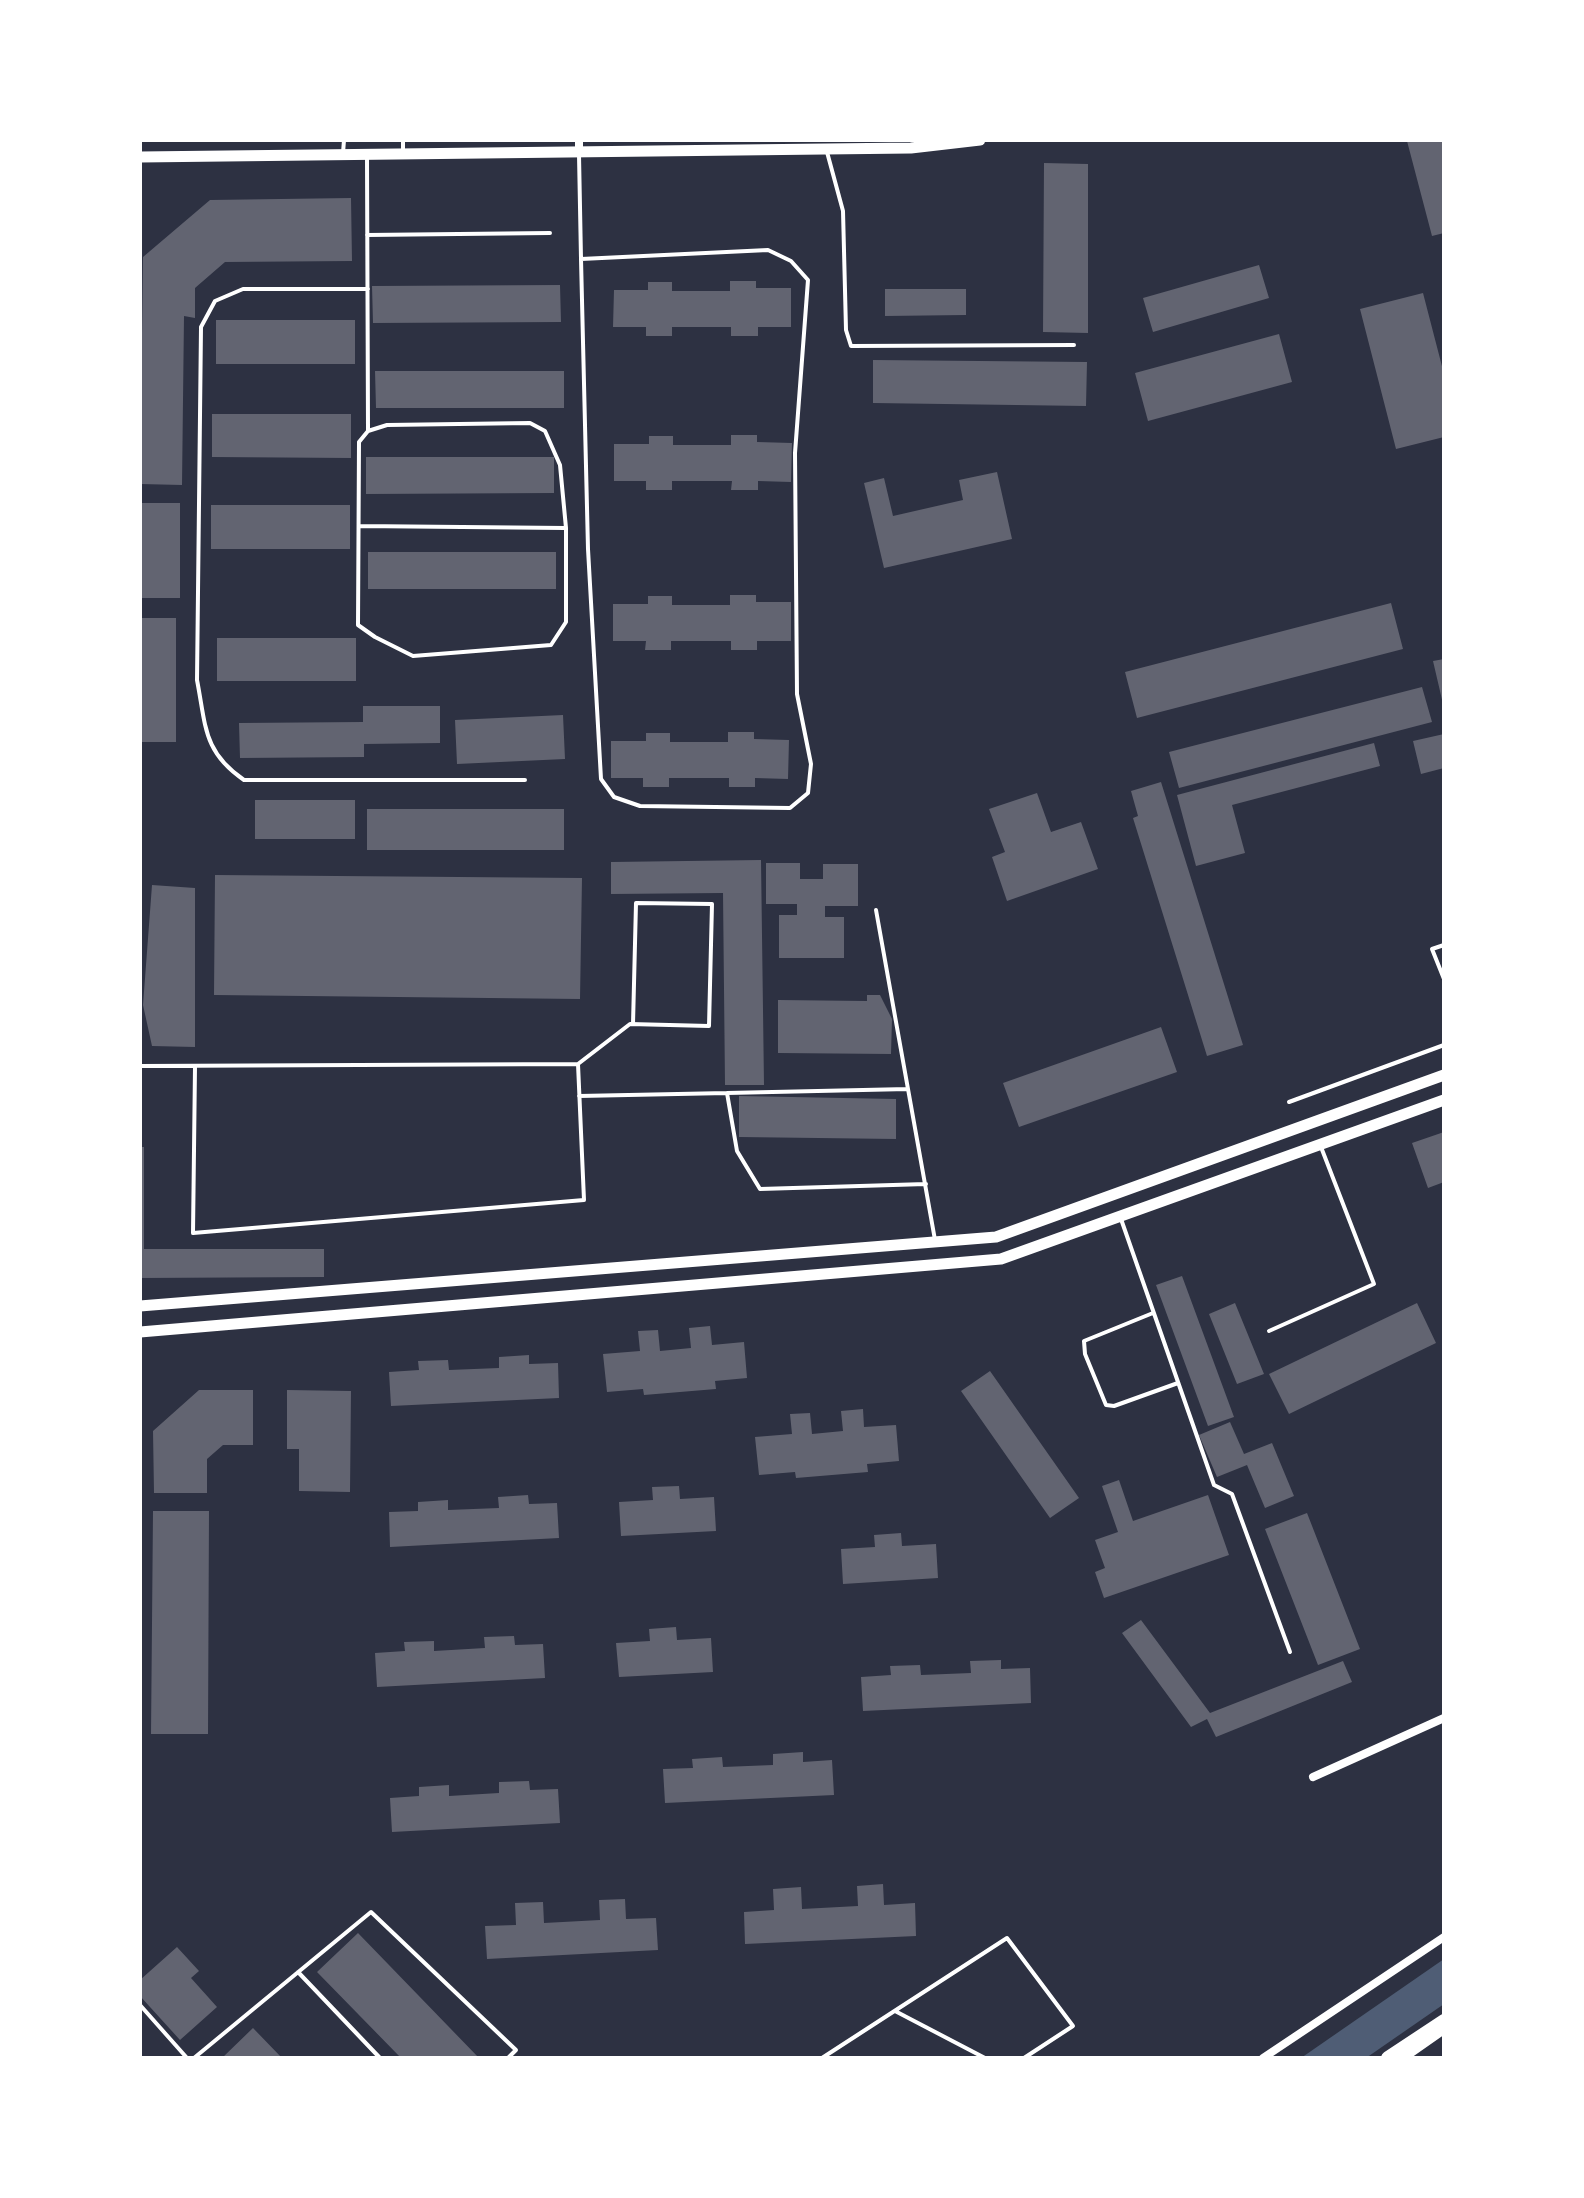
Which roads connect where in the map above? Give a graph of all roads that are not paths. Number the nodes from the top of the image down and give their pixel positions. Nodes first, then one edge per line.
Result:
1 (344, 140) edge
2 (403, 140) edge
3 (980, 140) edge
4 (933, 143) edge
5 (812, 145) edge
6 (579, 146) edge
7 (826, 149) junction
8 (403, 154) junction
9 (343, 155) junction
10 (367, 155) junction
11 (140, 157) edge
12 (550, 233) dead end
13 (367, 235) junction
14 (581, 259) junction
15 (368, 289) junction
16 (1074, 345) dead end
17 (368, 431) junction
18 (359, 526) junction
19 (566, 528) junction
20 (525, 780) dead end
21 (876, 910) dead end
22 (1444, 945) edge
23 (1444, 979) edge
24 (633, 1024) junction
25 (1444, 1045) edge
26 (578, 1064) junction
27 (140, 1066) edge
28 (195, 1067) junction
29 (1444, 1075) edge
30 (908, 1089) junction
31 (727, 1093) junction
32 (579, 1096) junction
33 (1444, 1100) edge
34 (1289, 1102) dead end
35 (1320, 1145) junction
36 (926, 1184) junction
37 (1120, 1217) junction
38 (936, 1242) junction
39 (140, 1306) edge
40 (1153, 1313) junction
41 (1269, 1331) dead end
42 (140, 1332) edge
43 (1178, 1383) junction
44 (1290, 1652) dead end
45 (1444, 1718) edge
46 (1313, 1777) dead end
47 (1444, 1937) edge
48 (298, 1972) junction
49 (140, 2005) edge
50 (895, 2011) junction
51 (1444, 2021) edge
52 (1444, 2030) edge
53 (187, 2058) edge
54 (194, 2058) edge
55 (380, 2058) edge
56 (508, 2058) edge
57 (822, 2058) edge
58 (985, 2058) edge
59 (1024, 2058) edge
60 (1263, 2058) edge
61 (1388, 2058) edge
62 (1404, 2058) edge

1 - 9 lane
2 - 8 lane
3 - 4 street
4 - 7 street
5 - 6 street
5 - 7 street
6 - 8 street
6 - 14 lane
7 - 16 lane
8 - 10 street
9 - 10 street
9 - 11 street
10 - 13 lane
12 - 13 lane
13 - 15 lane
14 - 14 lane
15 - 17 lane
15 - 20 lane
17 - 18 lane
17 - 19 lane
18 - 19 lane
18 - 19 lane
21 - 30 lane
22 - 23 lane
24 - 24 lane
24 - 26 lane
25 - 34 lane
26 - 28 lane
26 - 32 lane
27 - 28 lane
28 - 32 lane
29 - 38 street
30 - 31 lane
30 - 36 lane
31 - 32 lane
31 - 36 lane
33 - 35 street
35 - 37 street
35 - 41 lane
36 - 38 lane
37 - 40 lane
37 - 42 street
38 - 39 street
40 - 43 lane
40 - 43 lane
43 - 44 lane
45 - 46 street
47 - 60 street
48 - 54 lane
48 - 55 lane
48 - 56 lane
49 - 53 lane
50 - 57 lane
50 - 58 lane
50 - 59 lane
51 - 61 highway
52 - 62 street

